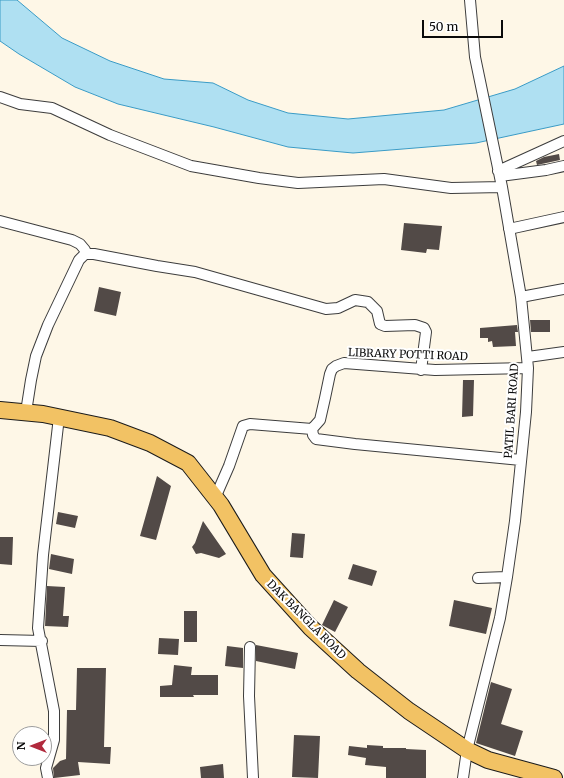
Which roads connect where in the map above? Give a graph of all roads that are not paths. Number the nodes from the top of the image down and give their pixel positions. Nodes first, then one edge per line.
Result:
1 (470, 0) edge
2 (0, 97) edge
3 (564, 141) edge
4 (564, 166) edge
5 (498, 171) junction
6 (502, 187) junction
7 (564, 217) edge
8 (0, 222) edge
9 (509, 229) junction
10 (85, 254) junction
11 (564, 289) edge
12 (521, 297) junction
13 (564, 352) edge
14 (528, 357) junction
15 (528, 368) junction
16 (421, 370) junction
17 (0, 410) edge
18 (26, 412) junction
19 (59, 417) junction
20 (312, 430) junction
21 (521, 460) junction
22 (215, 498) junction
23 (507, 577) junction
24 (478, 578) dead end
25 (0, 640) edge
26 (42, 641) junction
27 (250, 647) dead end
28 (467, 750) junction
29 (48, 778) edge
30 (254, 778) edge
31 (464, 778) edge
32 (554, 778) edge

1 - 5 street, PATIL BARI ROAD
2 - 6 street
3 - 5 street
4 - 5 street
5 - 6 street, PATIL BARI ROAD
6 - 9 street, PATIL BARI ROAD
7 - 9 street
8 - 10 street
9 - 12 street, PATIL BARI ROAD
10 - 16 street
10 - 18 street
11 - 12 street
12 - 14 street, PATIL BARI ROAD
13 - 14 street
14 - 15 street, PATIL BARI ROAD
15 - 16 street, LIBRARY POTTI ROAD
15 - 21 street, PATIL BARI ROAD
16 - 20 street, LIBRARY POTTI ROAD
17 - 18 main road, DAK BANGLA ROAD
18 - 19 main road, DAK BANGLA ROAD
19 - 22 main road, DAK BANGLA ROAD
19 - 26 street
20 - 21 street
20 - 22 street
21 - 23 street, PATIL BARI ROAD
22 - 28 main road, DAK BANGLA ROAD
23 - 24 street
23 - 28 street, PATIL BARI ROAD
25 - 26 street
26 - 29 street
27 - 30 street
28 - 31 street, PATIL BARI ROAD
28 - 32 main road, DAK BANGLA ROAD

